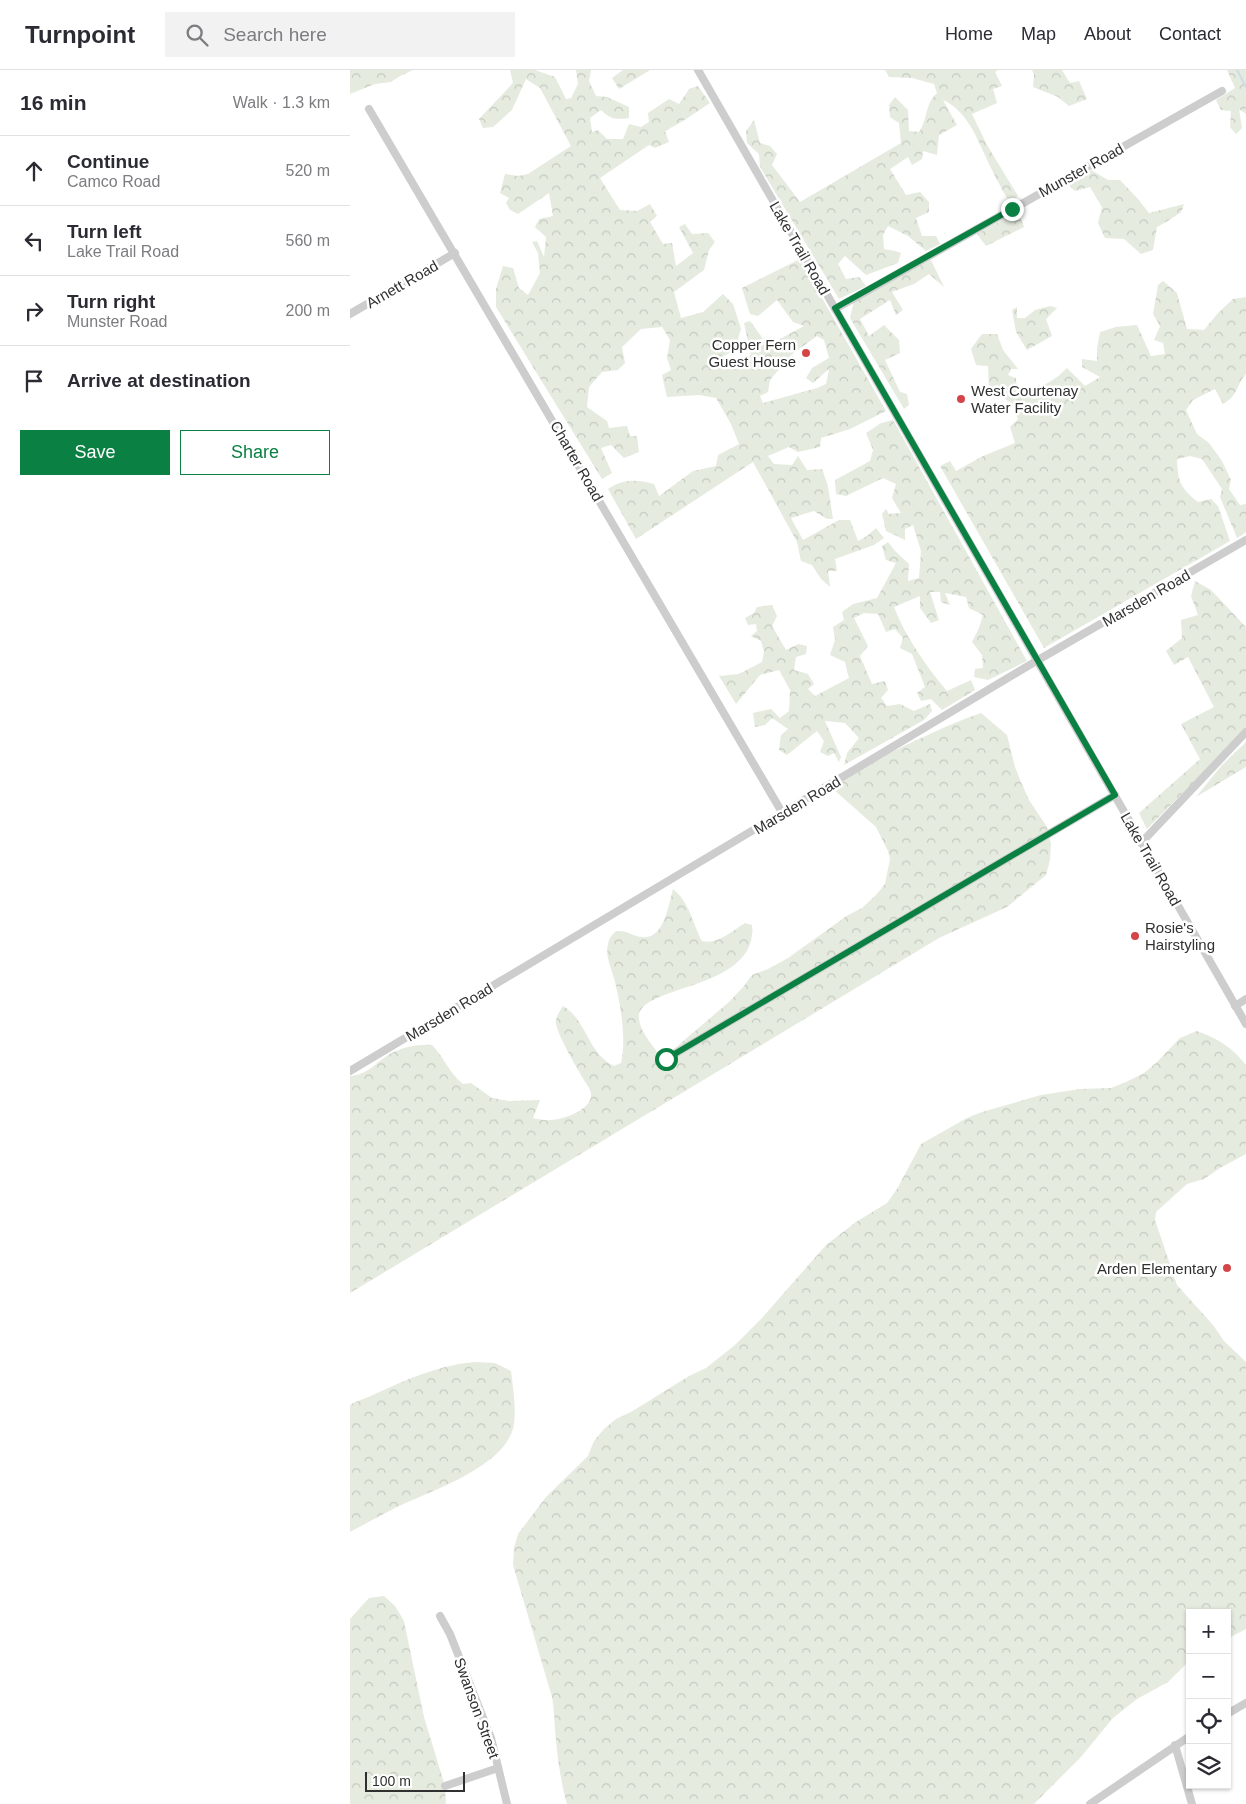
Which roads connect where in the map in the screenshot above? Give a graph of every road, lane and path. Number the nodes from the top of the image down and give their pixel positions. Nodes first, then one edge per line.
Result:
1 (698, 70) edge
2 (1222, 91) dead end
3 (370, 109) dead end
4 (455, 253) junction
5 (835, 308) junction
6 (350, 314) edge
7 (1246, 540) edge
8 (1038, 660) junction
9 (1246, 732) edge
10 (1115, 795) junction
11 (783, 814) junction
12 (1141, 842) junction
13 (1246, 999) edge
14 (1235, 1006) junction
15 (1246, 1024) edge
16 (666, 1059) dead end
17 (350, 1072) edge
18 (440, 1616) dead end
19 (1246, 1703) edge
20 (1231, 1712) edge
21 (1186, 1738) edge
22 (1175, 1745) junction
23 (498, 1768) junction
24 (445, 1786) dead end
25 (507, 1804) edge
26 (1090, 1804) edge
27 (1192, 1804) edge

1 - 5 street, Lake Trail Road
2 - 5 street, Munster Road
3 - 4 street, Charter Road
4 - 6 street, Arnett Road
4 - 11 street, Charter Road
5 - 8 street, Lake Trail Road
7 - 8 street, Marsden Road
8 - 10 street, Lake Trail Road
8 - 11 street, Marsden Road
9 - 12 street
10 - 12 street, Lake Trail Road
10 - 16 street
11 - 17 street, Marsden Road
12 - 14 street, Lake Trail Road
13 - 14 street
14 - 15 street, Lake Trail Road
18 - 23 street, Swanson Street
19 - 20 street
21 - 22 street
22 - 26 street
22 - 27 street
23 - 24 street
23 - 25 street, Swanson Street

